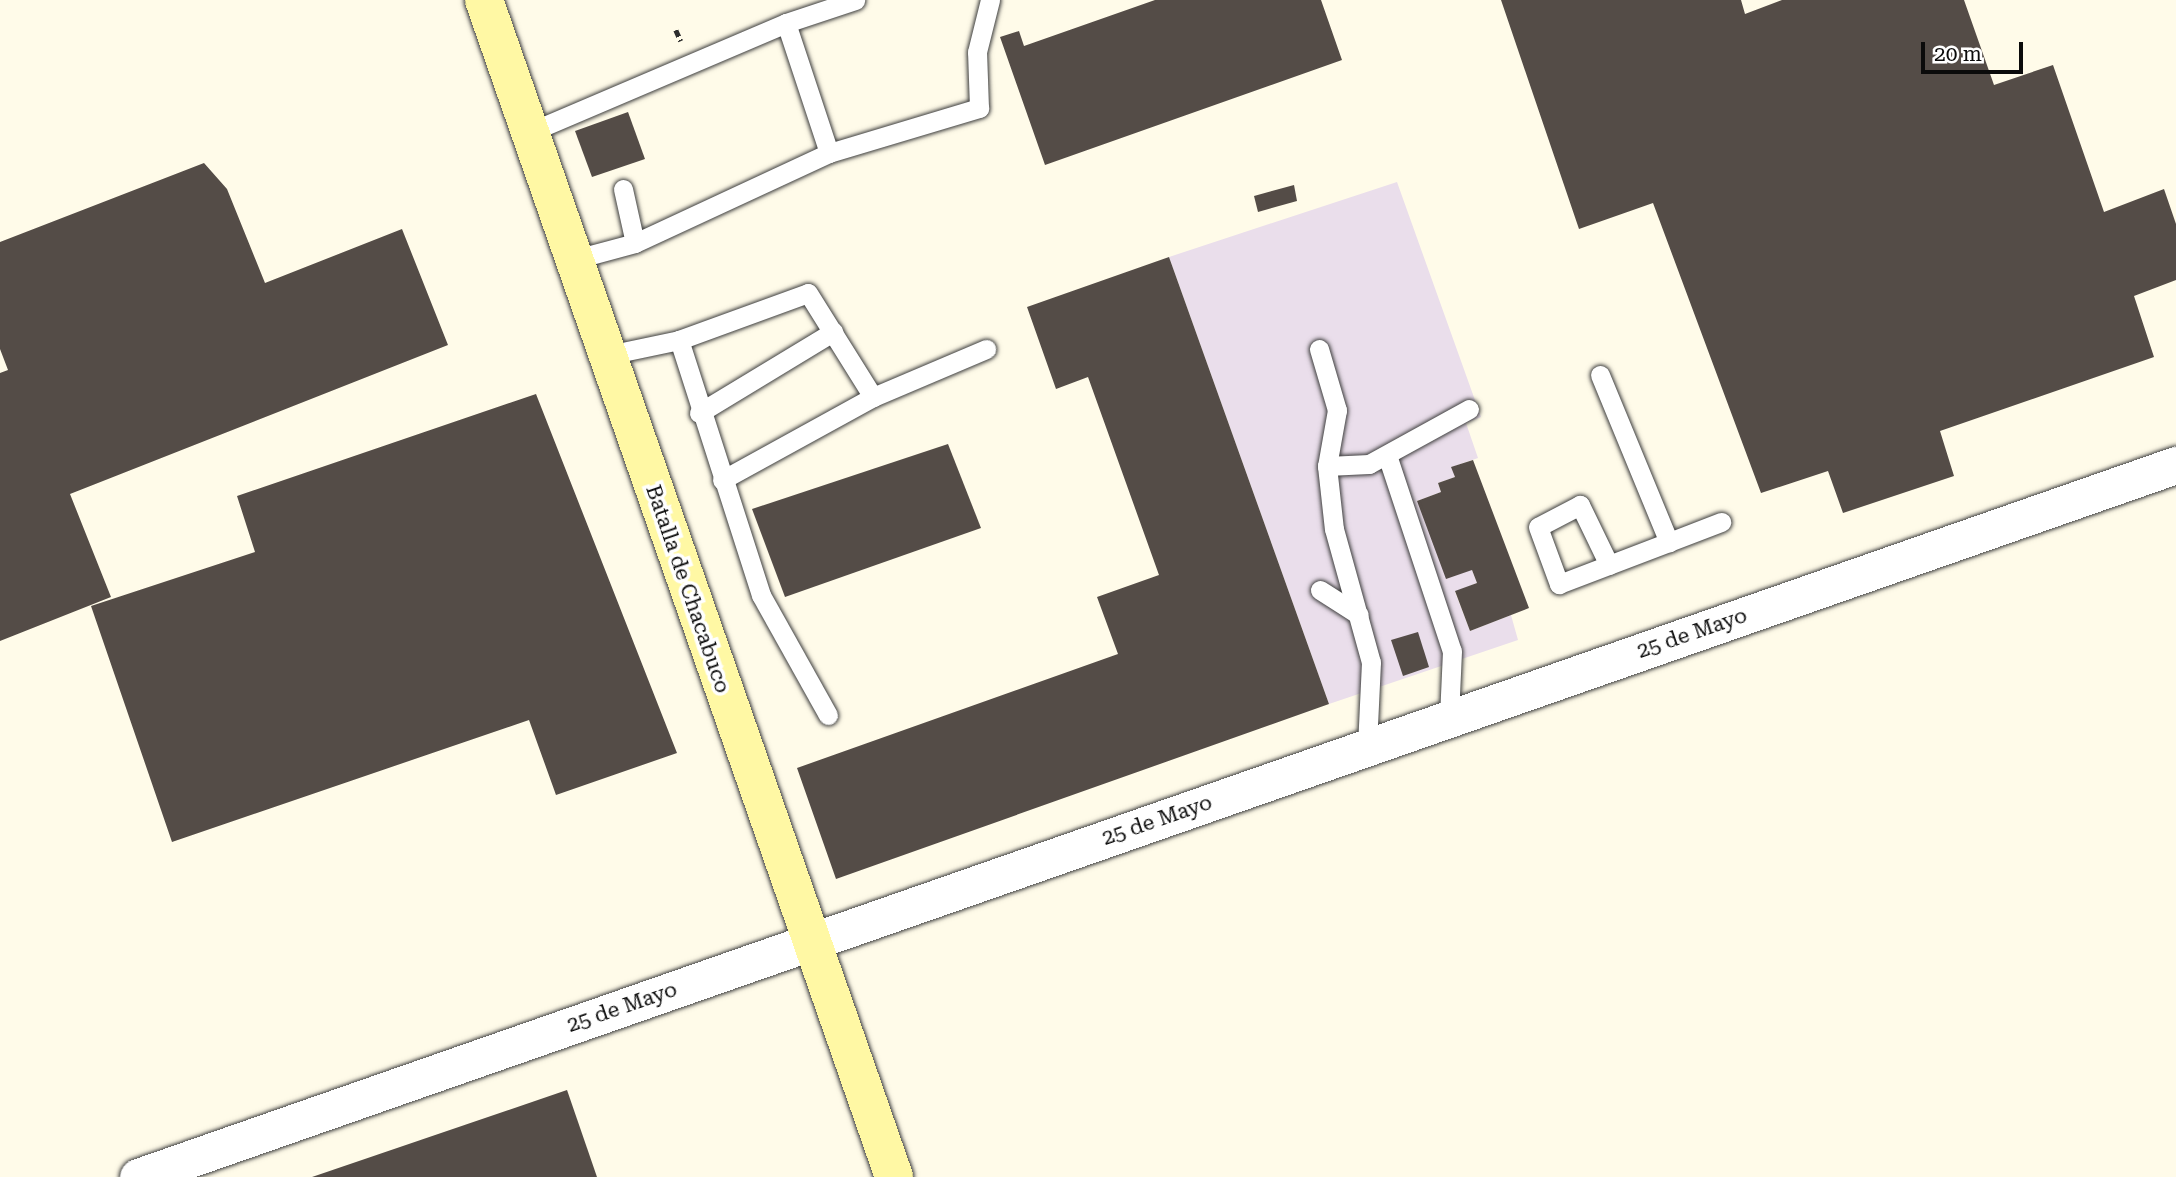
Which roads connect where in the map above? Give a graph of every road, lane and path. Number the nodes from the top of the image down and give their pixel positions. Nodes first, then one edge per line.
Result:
1 (484, 0) edge
2 (855, 0) edge
3 (990, 0) edge
4 (786, 23) junction
5 (528, 133) junction
6 (829, 153) junction
7 (623, 189) dead end
8 (635, 243) junction
9 (572, 260) junction
10 (833, 332) junction
11 (679, 340) junction
12 (986, 349) dead end
13 (1319, 349) dead end
14 (608, 355) junction
15 (1600, 375) dead end
16 (873, 397) junction
17 (1469, 409) dead end
18 (699, 414) junction
19 (1387, 455) junction
20 (2176, 465) edge
21 (1327, 466) junction
22 (722, 480) junction
23 (1721, 522) dead end
24 (1669, 542) junction
25 (1609, 565) dead end
26 (1320, 590) dead end
27 (1359, 615) junction
28 (828, 715) dead end
29 (1449, 717) junction
30 (1367, 746) junction
31 (809, 941) junction
32 (138, 1177) edge
33 (894, 1177) edge

1 - 5 street, Batalla de Chacabuco
2 - 4 lane
3 - 6 lane
4 - 5 lane
4 - 6 lane
5 - 9 street, Batalla de Chacabuco
6 - 8 lane
7 - 8 lane
8 - 9 lane
9 - 14 street, Batalla de Chacabuco
10 - 11 lane
10 - 16 lane
10 - 18 lane
11 - 14 lane
11 - 18 lane
12 - 16 lane
13 - 21 lane
14 - 31 street, Batalla de Chacabuco
15 - 24 lane
16 - 22 lane
17 - 19 lane
18 - 22 lane
19 - 21 lane
19 - 29 lane
20 - 29 street, 25 de Mayo
21 - 27 lane
22 - 28 lane
23 - 24 lane
24 - 25 lane
26 - 27 lane
27 - 30 lane
29 - 30 street, 25 de Mayo
30 - 31 street, 25 de Mayo
31 - 32 street, 25 de Mayo
31 - 33 street, Batalla de Chacabuco

